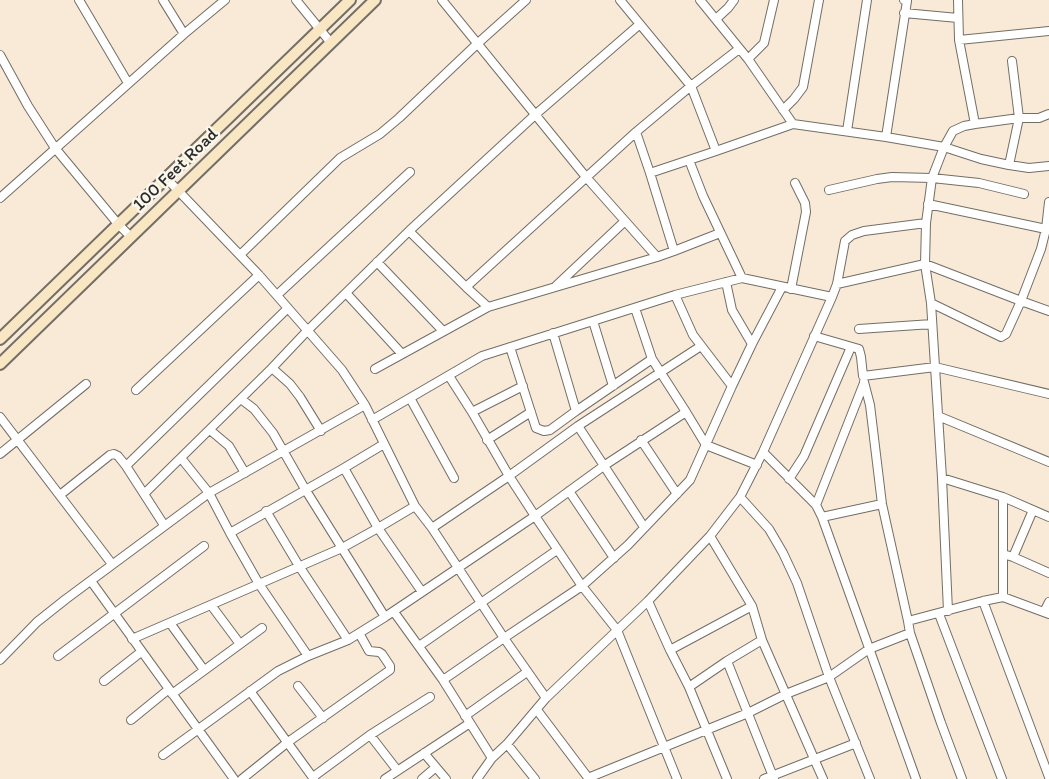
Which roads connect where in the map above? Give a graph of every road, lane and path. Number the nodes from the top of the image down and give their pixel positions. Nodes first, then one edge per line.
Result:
1 (79, 0) edge
2 (163, 0) edge
3 (225, 0) edge
4 (296, 0) edge
5 (350, 0) edge
6 (375, 0) edge
7 (442, 0) edge
8 (526, 0) edge
9 (620, 0) edge
10 (700, 0) edge
11 (734, 0) edge
12 (774, 0) edge
13 (819, 0) edge
14 (867, 0) edge
15 (906, 0) edge
16 (958, 0) edge
17 (904, 13) junction
18 (958, 18) junction
19 (716, 19) junction
20 (640, 24) junction
21 (321, 29) junction
22 (1049, 31) edge
23 (184, 34) junction
24 (959, 40) junction
25 (331, 43) junction
26 (477, 44) junction
27 (739, 49) junction
28 (0, 55) edge
29 (748, 59) junction
30 (1011, 61) dead end
31 (3, 67) edge
32 (128, 83) junction
33 (691, 86) junction
34 (783, 110) junction
35 (536, 114) junction
36 (1049, 114) edge
37 (1019, 118) junction
38 (793, 124) junction
39 (975, 124) junction
40 (847, 131) junction
41 (636, 132) junction
42 (886, 137) junction
43 (944, 147) junction
44 (55, 148) junction
45 (716, 151) junction
46 (688, 160) junction
47 (1009, 165) junction
48 (1049, 166) edge
49 (410, 172) dead end
50 (650, 173) junction
51 (586, 177) junction
52 (166, 178) junction
53 (932, 178) junction
54 (795, 183) dead end
55 (829, 190) dead end
56 (178, 191) junction
57 (1024, 194) dead end
58 (0, 198) edge
59 (1049, 202) edge
60 (928, 204) junction
61 (625, 221) junction
62 (926, 223) junction
63 (118, 224) junction
64 (1046, 229) junction
65 (409, 231) junction
66 (720, 233) junction
67 (131, 237) junction
68 (1045, 250) edge
69 (674, 251) junction
70 (240, 255) junction
71 (657, 257) junction
72 (377, 262) junction
73 (926, 264) junction
74 (259, 275) junction
75 (742, 278) junction
76 (726, 282) junction
77 (837, 284) junction
78 (466, 287) junction
79 (554, 287) junction
80 (787, 288) junction
81 (346, 293) junction
82 (277, 295) junction
83 (675, 296) junction
84 (832, 297) junction
85 (1021, 301) junction
86 (931, 303) junction
87 (288, 308) junction
88 (488, 308) junction
89 (635, 308) junction
90 (1049, 311) edge
91 (593, 321) junction
92 (932, 324) junction
93 (859, 329) dead end
94 (308, 330) junction
95 (443, 331) junction
96 (553, 333) junction
97 (814, 336) junction
98 (0, 339) edge
99 (752, 344) junction
100 (701, 346) junction
101 (510, 347) junction
102 (851, 347) junction
103 (402, 354) junction
104 (652, 359) junction
105 (0, 364) edge
106 (935, 367) junction
107 (272, 368) junction
108 (375, 369) dead end
109 (661, 372) junction
110 (449, 376) junction
111 (864, 379) junction
112 (86, 384) dead end
113 (523, 386) junction
114 (613, 386) junction
115 (732, 386) junction
116 (136, 390) dead end
117 (1049, 394) edge
118 (410, 398) junction
119 (241, 399) junction
120 (365, 405) junction
121 (576, 411) junction
122 (472, 412) junction
123 (531, 412) junction
124 (686, 412) junction
125 (938, 416) junction
126 (0, 417) edge
127 (372, 420) junction
128 (578, 426) junction
129 (210, 429) junction
130 (321, 430) junction
131 (17, 440) junction
132 (487, 440) junction
133 (641, 440) junction
134 (384, 444) junction
135 (706, 445) junction
136 (284, 452) junction
137 (763, 452) junction
138 (0, 454) edge
139 (181, 458) junction
140 (1049, 462) edge
141 (605, 465) junction
142 (757, 465) junction
143 (126, 466) junction
144 (344, 468) junction
145 (245, 473) junction
146 (509, 476) junction
147 (454, 478) dead end
148 (789, 478) junction
149 (942, 478) junction
150 (305, 489) junction
151 (569, 491) junction
152 (209, 493) junction
153 (144, 494) junction
154 (677, 494) junction
155 (60, 495) junction
156 (740, 497) junction
157 (1003, 497) junction
158 (882, 504) junction
159 (816, 505) junction
160 (415, 506) junction
161 (1033, 510) junction
162 (266, 511) junction
163 (535, 516) junction
164 (822, 517) junction
165 (1049, 517) edge
166 (164, 525) junction
167 (644, 527) junction
168 (378, 528) junction
169 (432, 528) junction
170 (230, 533) junction
171 (710, 536) junction
172 (204, 546) dead end
173 (342, 548) junction
174 (557, 550) junction
175 (1003, 554) junction
176 (1013, 557) junction
177 (614, 558) junction
178 (112, 564) junction
179 (299, 566) junction
180 (458, 567) junction
181 (1049, 573) edge
182 (91, 581) junction
183 (259, 584) junction
184 (582, 586) junction
185 (423, 592) junction
186 (1004, 597) junction
187 (648, 601) junction
188 (983, 601) junction
189 (1049, 602) edge
190 (481, 604) junction
191 (211, 605) junction
192 (752, 606) junction
193 (948, 611) junction
194 (393, 612) junction
195 (1047, 613) edge
196 (115, 614) junction
197 (939, 614) junction
198 (385, 618) junction
199 (908, 621) junction
200 (170, 623) junction
201 (262, 628) dead end
202 (617, 630) junction
203 (359, 633) junction
204 (910, 633) junction
205 (504, 638) junction
206 (132, 639) junction
207 (348, 640) junction
208 (762, 640) junction
209 (240, 644) junction
210 (419, 646) junction
211 (869, 649) junction
212 (670, 650) junction
213 (141, 652) junction
214 (58, 656) dead end
215 (308, 656) junction
216 (0, 660) edge
217 (727, 661) junction
218 (204, 670) junction
219 (527, 672) junction
220 (829, 676) junction
221 (443, 680) junction
222 (104, 681) dead end
223 (298, 686) dead end
224 (689, 687) junction
225 (250, 691) junction
226 (171, 692) junction
227 (786, 694) junction
228 (430, 697) dead end
229 (546, 698) junction
230 (537, 710) junction
231 (748, 713) junction
232 (323, 717) junction
233 (131, 720) dead end
234 (468, 720) junction
235 (199, 729) junction
236 (707, 730) junction
237 (370, 735) junction
238 (288, 742) junction
239 (856, 743) junction
240 (507, 744) junction
241 (664, 746) junction
242 (424, 753) junction
243 (164, 755) dead end
244 (492, 758) junction
245 (815, 760) junction
246 (436, 767) junction
247 (396, 771) junction
248 (1049, 775) edge
249 (314, 778) edge
250 (589, 778) edge
251 (770, 778) edge
252 (234, 779) edge
253 (242, 779) edge
254 (385, 779) edge
255 (422, 779) edge
256 (446, 779) edge
257 (477, 779) edge
258 (535, 779) edge
259 (677, 779) edge
260 (727, 779) edge
261 (823, 779) edge
262 (870, 779) edge
263 (916, 779) edge
264 (962, 779) edge
265 (1002, 779) edge
266 (1038, 779) edge

1 - 32 street
2 - 23 street
3 - 23 street
4 - 21 street
5 - 21 main road, 100 Feet Road
6 - 25 main road, 100 Feet Road
7 - 26 street
8 - 26 street
9 - 20 street
10 - 19 street
11 - 19 street
12 - 29 street
13 - 34 street
14 - 40 street
15 - 17 street
16 - 18 street
17 - 18 street
17 - 42 street
18 - 24 street
19 - 27 street
20 - 33 street
20 - 35 street
21 - 25 street
21 - 52 main road, 100 Feet Road
22 - 24 street
23 - 32 street
24 - 39 street
25 - 56 main road, 100 Feet Road
26 - 35 street
26 - 70 street
27 - 29 street
27 - 33 street
28 - 31 street
29 - 34 street
30 - 37 street
31 - 44 street
32 - 44 street
33 - 41 street
33 - 45 street
34 - 38 street
35 - 51 street
35 - 65 street
36 - 37 street
37 - 39 street
37 - 47 street
38 - 40 street
38 - 45 street
39 - 43 street
40 - 42 street
41 - 50 street
41 - 51 street
42 - 43 street
43 - 47 street
43 - 53 street
44 - 58 street
44 - 63 street
45 - 46 street
46 - 50 street
46 - 66 street
47 - 48 street
49 - 82 street
50 - 69 street
51 - 61 street
51 - 78 street
52 - 56 street
52 - 63 main road, 100 Feet Road
53 - 55 street
53 - 57 street
53 - 60 street
54 - 80 street
56 - 67 main road, 100 Feet Road
56 - 70 street
59 - 64 street
60 - 62 street
60 - 64 street
61 - 71 street
61 - 79 street
62 - 73 street
62 - 77 street
63 - 67 street
63 - 98 main road, 100 Feet Road
64 - 68 street
65 - 72 street
65 - 78 street
66 - 69 street
66 - 75 street
67 - 105 main road, 100 Feet Road
68 - 85 street
69 - 71 street
70 - 74 street
71 - 79 street
72 - 81 street
72 - 95 street
73 - 77 street
73 - 85 street
73 - 86 street
74 - 82 street
74 - 116 street
75 - 76 street
75 - 80 street
76 - 83 street
76 - 99 street
77 - 84 street
78 - 88 street
79 - 88 street
80 - 84 street
80 - 99 street
81 - 94 street
81 - 103 street
82 - 87 street
83 - 89 street
83 - 100 street
84 - 97 street
85 - 86 street
85 - 90 street
86 - 92 street
87 - 94 street
87 - 143 street
88 - 95 street
89 - 91 street
89 - 104 street
91 - 96 street
91 - 114 street
92 - 93 street
92 - 106 street
94 - 107 street
94 - 120 street
95 - 103 street
96 - 101 street
96 - 121 street
97 - 102 street
97 - 137 street
99 - 115 street
100 - 109 street
100 - 115 street
101 - 110 street
101 - 113 street
102 - 111 street
102 - 148 street
103 - 108 street
104 - 109 street
104 - 114 street
106 - 111 street
106 - 117 street
106 - 125 street
107 - 119 street
107 - 130 street
109 - 124 street
109 - 128 street
110 - 118 street
110 - 122 street
111 - 158 street
111 - 159 street
112 - 131 street
113 - 122 street
113 - 123 street
114 - 121 street
115 - 135 street
118 - 127 street
118 - 147 street
119 - 129 street
119 - 136 street
120 - 127 street
120 - 130 street
121 - 123 street
122 - 132 street
123 - 132 street
124 - 133 street
124 - 135 street
125 - 140 street
125 - 149 street
126 - 131 street
127 - 134 street
128 - 141 street
128 - 146 street
129 - 139 street
129 - 145 street
130 - 136 street
131 - 138 street
131 - 155 street
132 - 146 street
133 - 141 street
133 - 154 street
134 - 144 street
134 - 160 street
135 - 142 street
135 - 154 street
136 - 145 street
136 - 150 street
137 - 142 street
137 - 148 street
139 - 152 street
139 - 153 street
141 - 151 street
141 - 167 street
142 - 156 street
143 - 153 street
143 - 155 street
144 - 150 street
144 - 168 street
145 - 152 street
146 - 163 street
146 - 169 street
148 - 159 street
149 - 157 street
149 - 193 street
150 - 162 street
150 - 173 street
151 - 163 street
151 - 177 street
152 - 166 street
152 - 170 street
153 - 166 street
154 - 167 street
155 - 178 street
156 - 171 street
156 - 220 street
157 - 161 street
157 - 175 street
158 - 164 street
158 - 199 street
159 - 164 street
160 - 168 street
160 - 169 street
161 - 165 street
161 - 176 street
162 - 170 street
162 - 179 street
163 - 174 street
163 - 180 street
164 - 211 street
166 - 178 street
167 - 177 street
168 - 173 street
168 - 185 street
169 - 180 street
170 - 183 street
171 - 187 street
171 - 192 street
172 - 196 street
173 - 179 street
173 - 198 street
174 - 184 street
174 - 190 street
175 - 176 street
175 - 186 street
176 - 181 street
177 - 184 street
178 - 182 street
179 - 183 street
179 - 207 street
180 - 185 street
180 - 190 street
182 - 196 street
182 - 216 street
183 - 191 street
183 - 215 street
184 - 202 street
184 - 205 street
185 - 194 street
186 - 188 street
186 - 195 street
187 - 202 street
187 - 212 street
188 - 193 street
188 - 248 street
189 - 195 street
190 - 205 street
190 - 210 street
191 - 200 street
191 - 209 street
192 - 208 street
192 - 212 street
193 - 197 street
194 - 198 street
194 - 210 street
196 - 206 street
196 - 214 street
197 - 199 street
197 - 265 street
198 - 203 street
199 - 204 street
200 - 206 street
200 - 218 street
201 - 209 street
202 - 229 street
202 - 241 street
203 - 207 street
203 - 232 street
204 - 211 street
204 - 264 street
205 - 219 street
205 - 221 street
206 - 213 street
207 - 215 street
208 - 217 street
208 - 227 street
209 - 218 street
210 - 221 street
211 - 220 street
211 - 263 street
212 - 224 street
213 - 222 street
213 - 226 street
215 - 225 street
217 - 224 street
217 - 231 street
218 - 226 street
219 - 229 street
219 - 234 street
220 - 227 street
220 - 239 street
221 - 234 street
223 - 232 street
224 - 236 street
225 - 235 street
225 - 238 street
226 - 233 street
226 - 235 street
227 - 231 street
227 - 245 street
228 - 237 street
229 - 230 street
230 - 240 street
230 - 250 street
231 - 236 street
231 - 251 street
232 - 238 street
234 - 242 street
234 - 244 street
235 - 243 street
235 - 252 street
236 - 241 street
236 - 260 street
237 - 247 street
237 - 249 street
238 - 249 street
238 - 253 street
239 - 245 street
239 - 262 street
240 - 244 street
240 - 258 street
241 - 250 street
241 - 259 street
242 - 246 street
242 - 247 street
244 - 257 street
245 - 251 street
245 - 261 street
246 - 255 street
246 - 256 street
247 - 254 street
248 - 266 street

